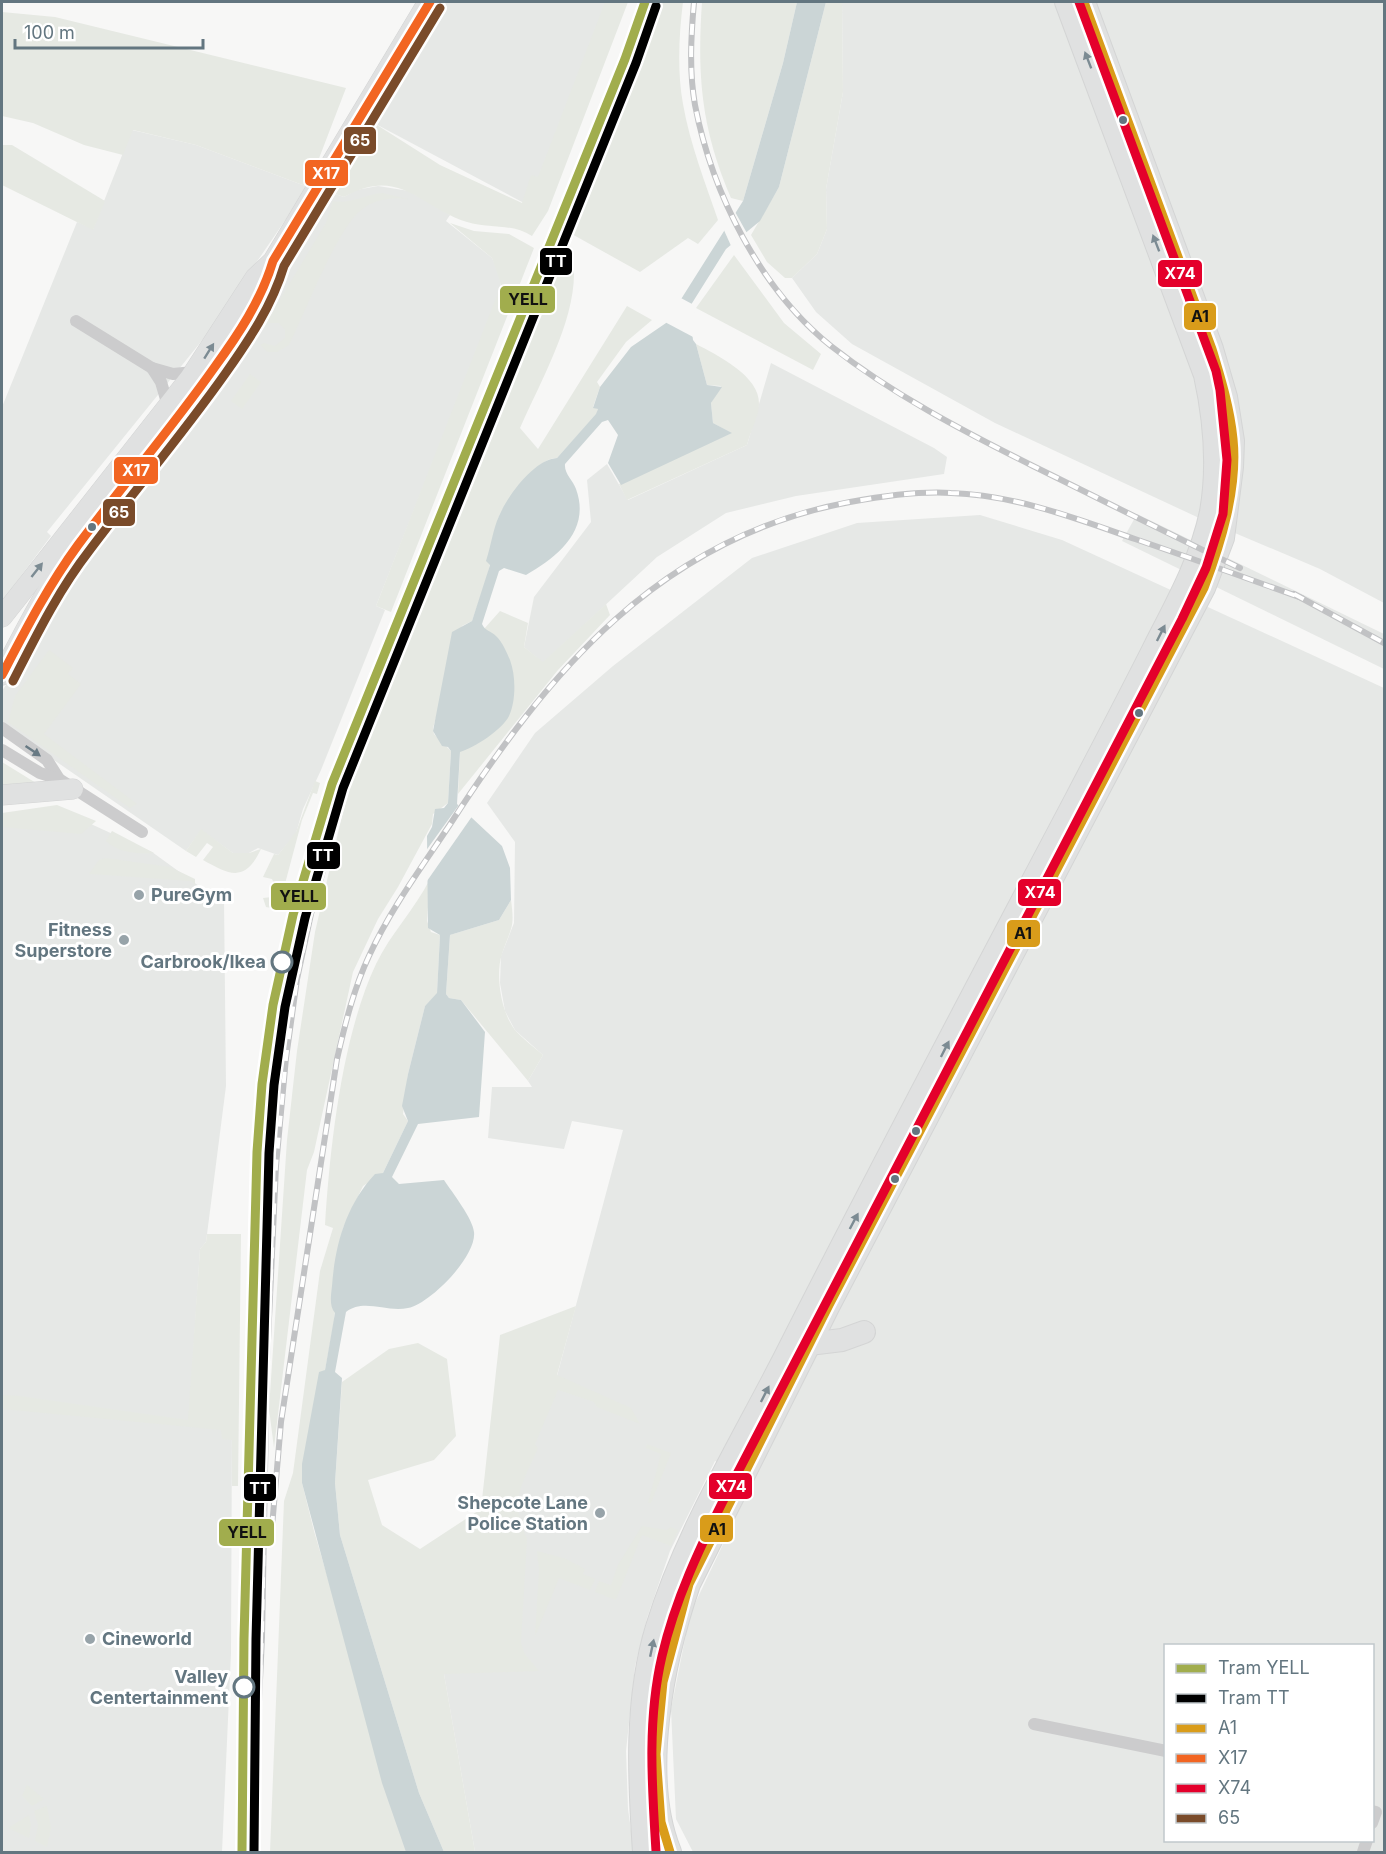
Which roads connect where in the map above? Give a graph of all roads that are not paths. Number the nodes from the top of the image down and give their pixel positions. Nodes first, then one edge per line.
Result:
1 (428, 2) edge
2 (1066, 2) edge
3 (1084, 2) edge
4 (273, 261) junction
5 (76, 321) dead end
6 (152, 368) junction
7 (194, 372) junction
8 (168, 406) junction
9 (2, 617) edge
10 (32, 619) junction
11 (2, 650) edge
12 (2, 675) edge
13 (2, 728) edge
14 (2, 750) edge
15 (66, 784) junction
16 (2, 795) edge
17 (142, 832) dead end
18 (818, 1307) junction
19 (864, 1332) dead end
20 (809, 1344) junction
21 (1034, 1724) dead end
22 (1164, 1751) edge
23 (649, 1779) junction
24 (644, 1852) edge
25 (670, 1852) edge

1 - 4 main road
18 -> 2 highway
3 - 18 highway
7 -> 4 main road
4 - 10 main road
5 - 6 street
6 - 7 street
6 - 8 street
7 - 8 main road
9 -> 8 main road
10 - 11 main road
10 - 12 main road
13 -> 15 street
14 - 15 street
15 - 16 main road
15 - 17 street
18 - 20 highway
23 -> 18 highway
19 - 20 highway
20 - 23 highway
21 - 22 street
23 - 24 highway
23 - 25 highway

